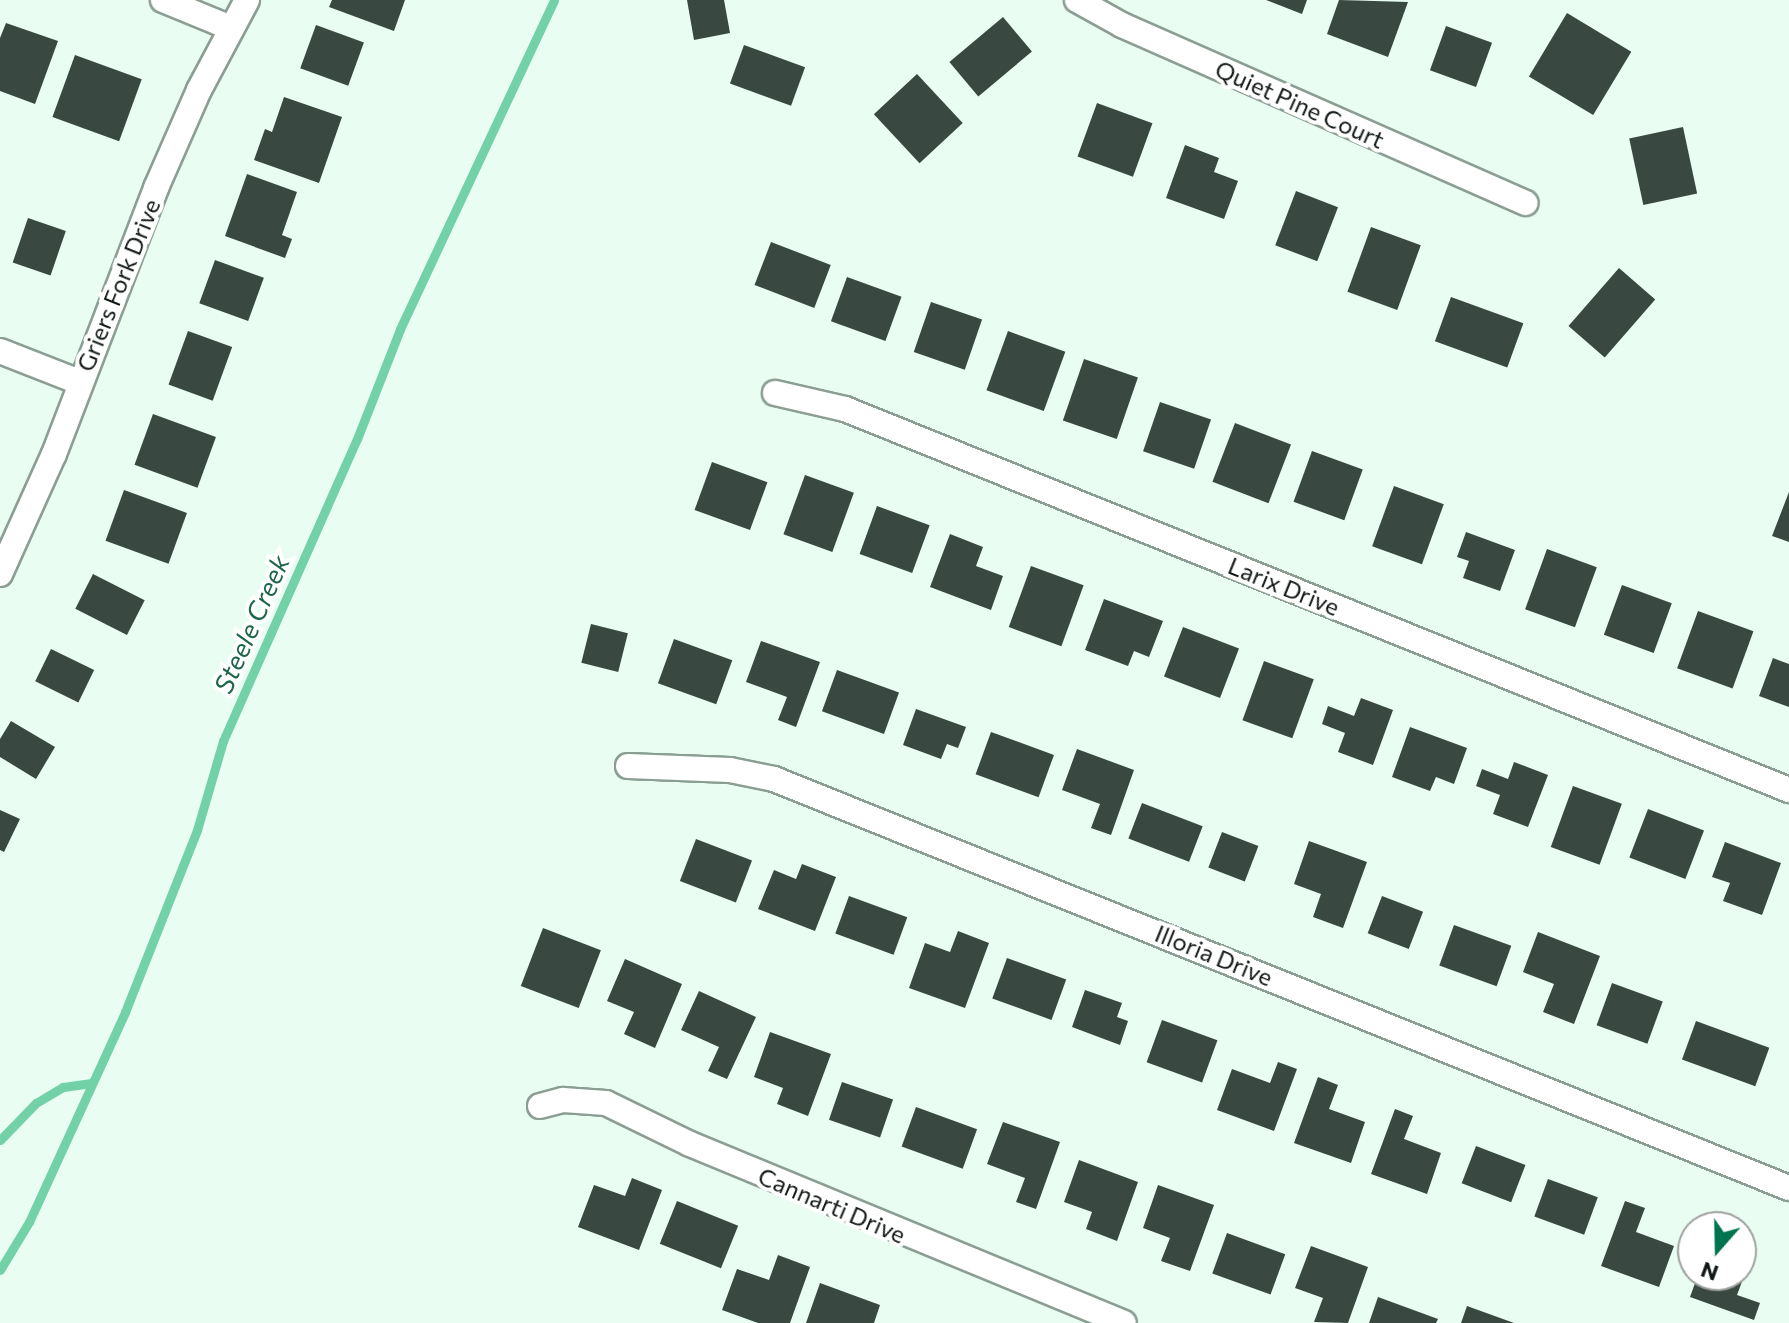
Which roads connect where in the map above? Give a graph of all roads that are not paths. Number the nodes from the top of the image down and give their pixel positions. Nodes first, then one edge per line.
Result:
1 (163, 0) edge
2 (247, 0) edge
3 (1077, 0) edge
4 (231, 28) junction
5 (1526, 203) dead end
6 (0, 351) edge
7 (79, 382) junction
8 (775, 393) dead end
9 (0, 574) edge
10 (628, 766) dead end
11 (1789, 790) edge
12 (540, 1106) dead end
13 (1789, 1188) edge
14 (1124, 1323) edge

1 - 4 street
2 - 4 street, Griers Fork Drive
3 - 5 street, Quiet Pine Court
4 - 7 street, Griers Fork Drive
6 - 7 street
7 - 9 street, Griers Fork Drive
8 - 11 street, Larix Drive
10 - 13 street, Illoria Drive
12 - 14 street, Cannarti Drive

